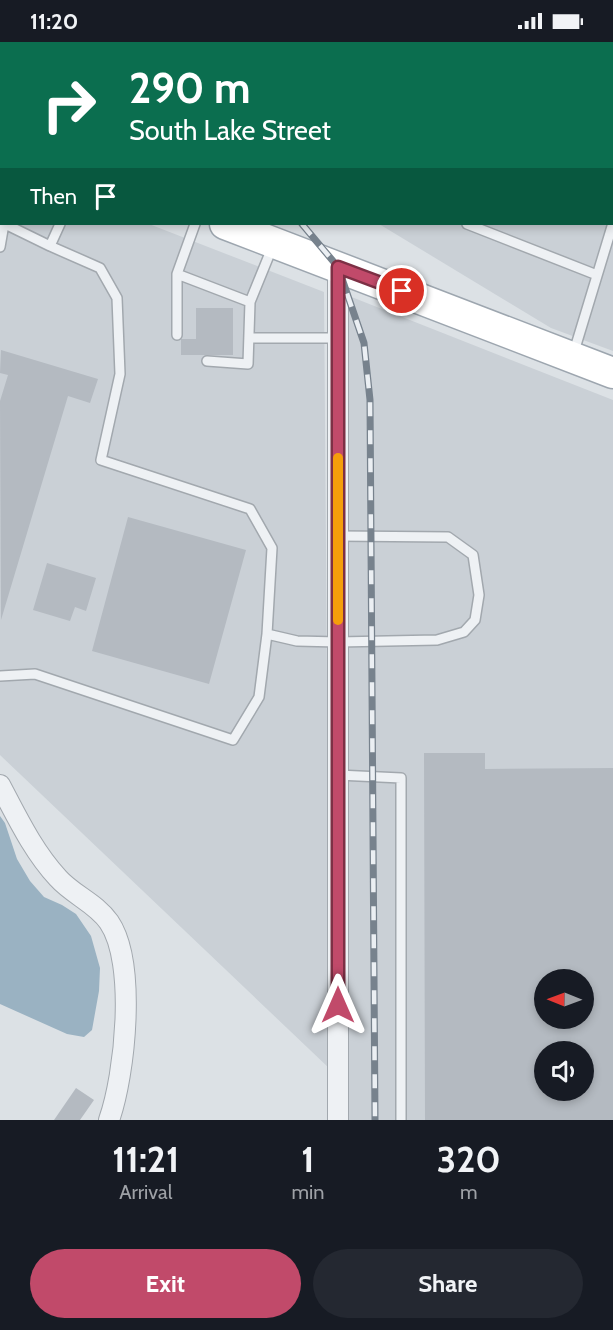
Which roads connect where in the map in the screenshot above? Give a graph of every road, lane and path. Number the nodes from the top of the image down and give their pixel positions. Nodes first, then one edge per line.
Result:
1 (3, 225) edge
2 (7, 225) edge
3 (60, 225) edge
4 (195, 225) edge
5 (228, 225) edge
6 (470, 225) edge
7 (612, 225) edge
8 (274, 243) junction
9 (50, 246) junction
10 (0, 247) edge
11 (338, 267) junction
12 (177, 274) junction
13 (597, 275) junction
14 (250, 302) junction
15 (177, 334) dead end
16 (249, 338) junction
17 (338, 338) junction
18 (573, 357) junction
19 (207, 361) dead end
20 (613, 373) edge
21 (338, 536) junction
22 (267, 634) junction
23 (338, 642) junction
24 (0, 676) edge
25 (338, 775) junction
26 (0, 785) edge
27 (109, 1120) edge
28 (338, 1120) edge
29 (401, 1120) edge

1 - 10 lane
2 - 9 lane
3 - 9 lane
4 - 12 lane
5 - 8 main road
6 - 13 lane
7 - 13 lane
8 - 11 main road
8 - 14 lane
9 - 22 lane
11 - 17 street
11 - 18 main road
12 - 14 lane
12 - 15 lane
13 - 18 lane
14 - 16 lane
16 - 17 lane
16 - 19 lane
17 - 21 street
18 - 20 main road
21 - 23 street
21 - 23 lane
22 - 23 lane
22 - 24 lane
23 - 25 street
25 - 28 street
25 - 29 lane
26 - 27 street

